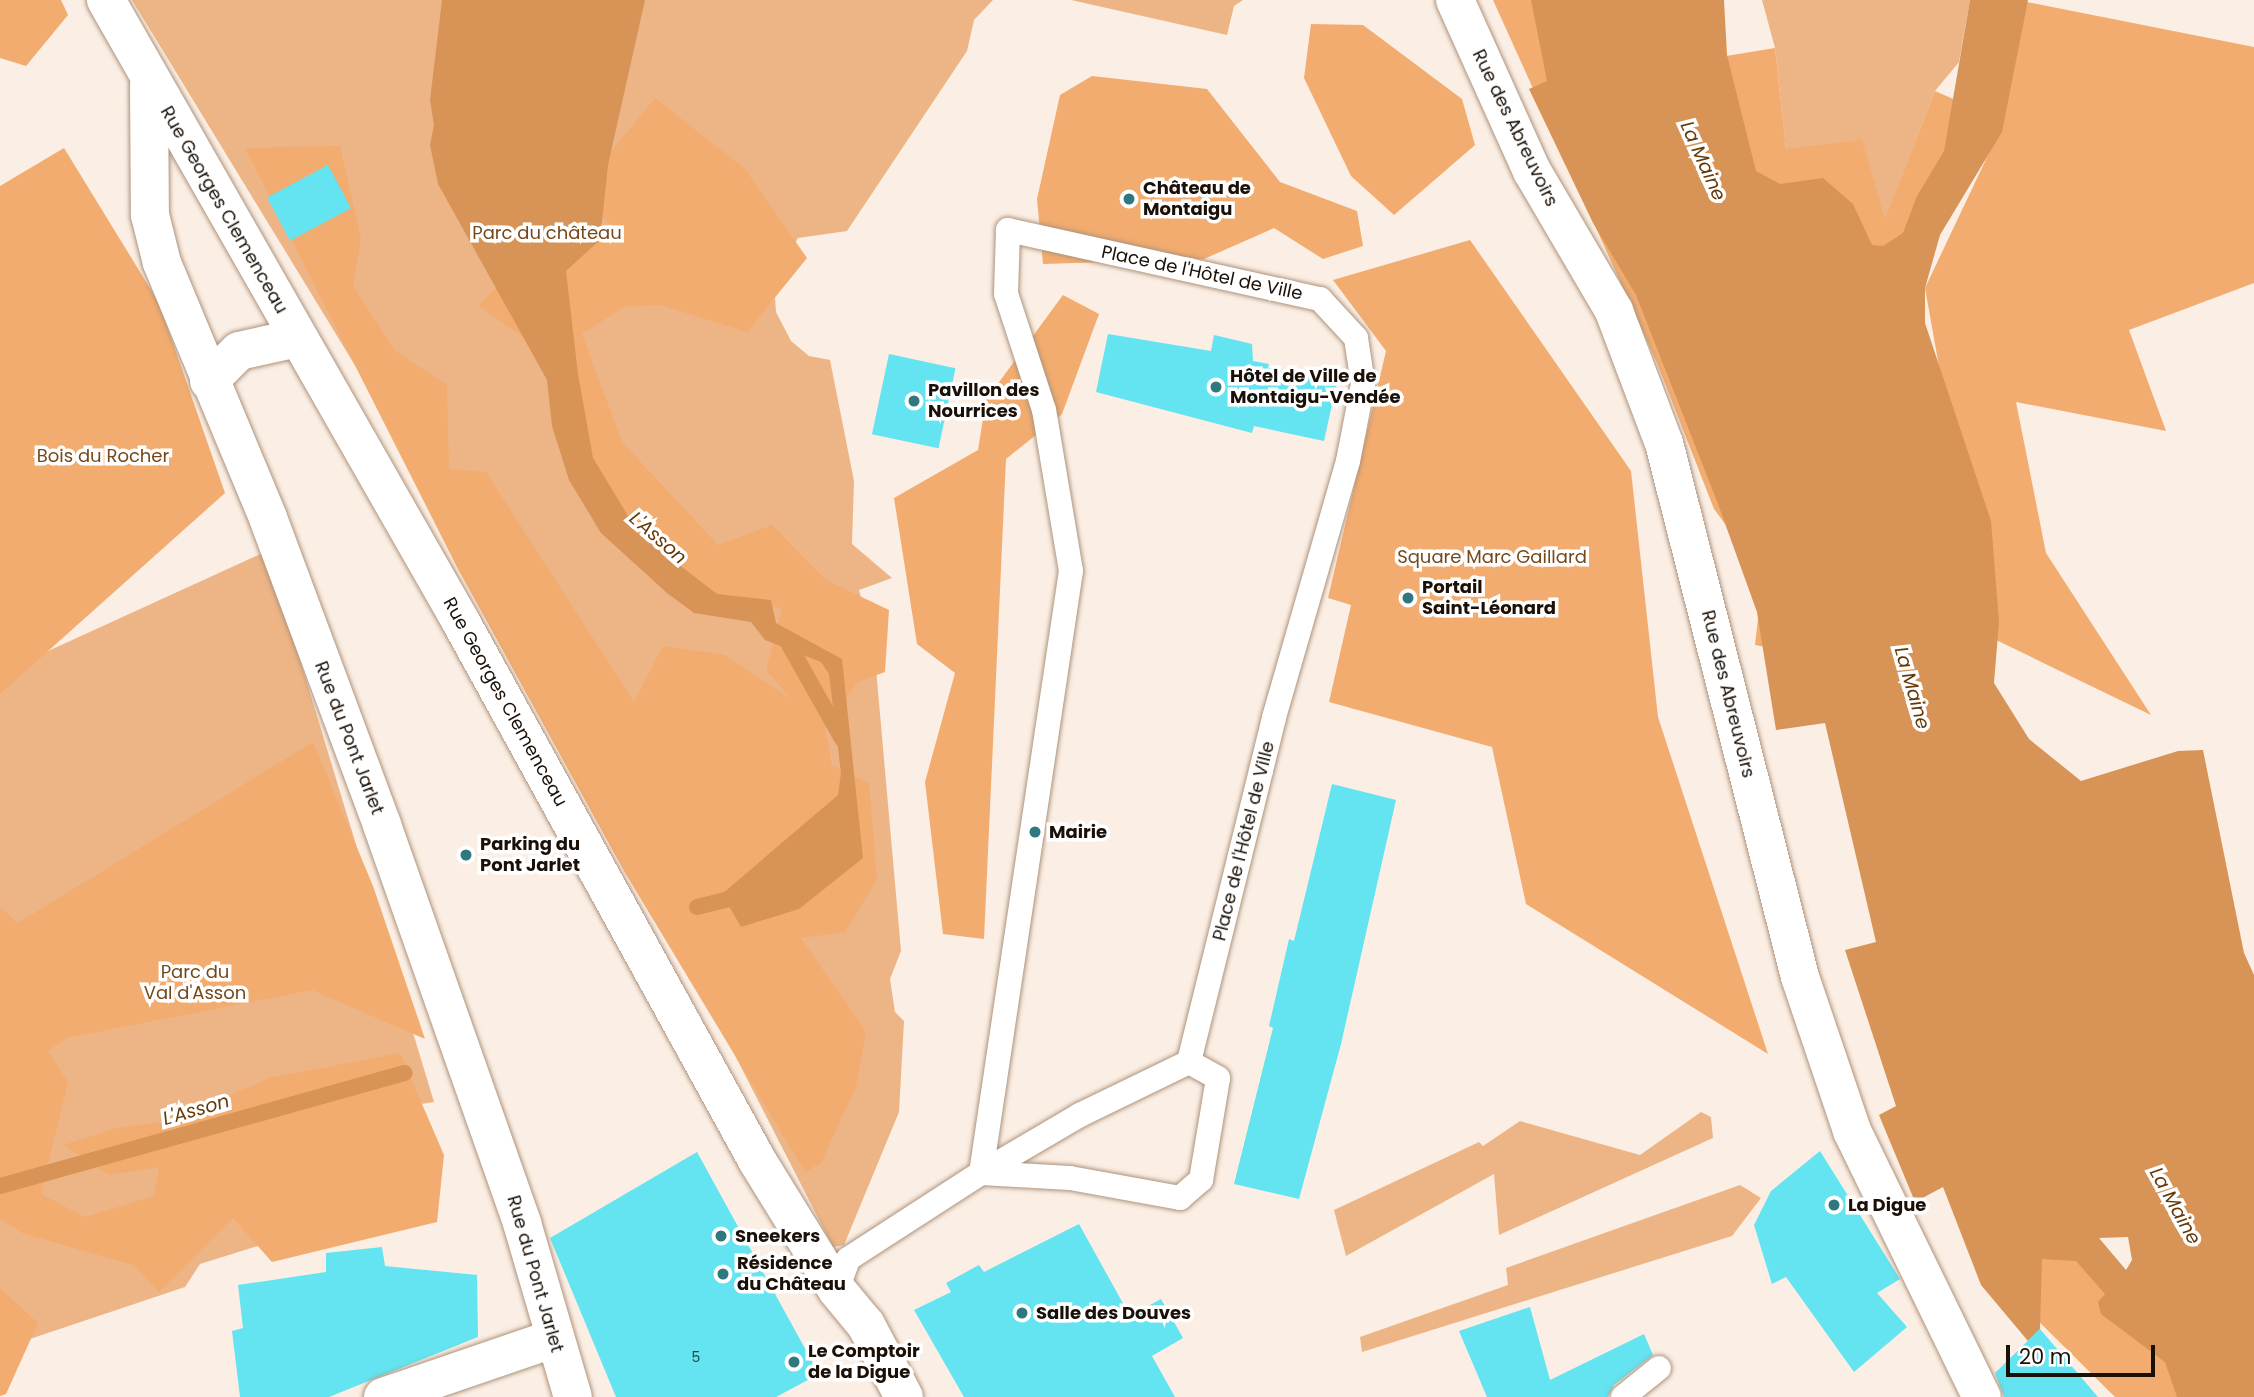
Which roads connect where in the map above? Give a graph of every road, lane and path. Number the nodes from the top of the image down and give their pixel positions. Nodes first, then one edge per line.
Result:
1 (106, 0) edge
2 (1455, 0) edge
3 (149, 79) junction
4 (298, 338) junction
5 (209, 382) junction
6 (1189, 1062) junction
7 (981, 1173) junction
8 (836, 1290) junction
9 (552, 1339) junction
10 (1659, 1368) dead end
11 (383, 1397) edge
12 (573, 1397) edge
13 (904, 1397) edge
14 (1623, 1397) edge
15 (1982, 1397) edge

1 - 3 street, Rue Georges Clemenceau
2 - 15 street, Rue des Abreuvoirs
3 - 4 street, Rue Georges Clemenceau
3 - 5 street, Rue du Pont Jarlet
4 - 5 street
4 - 8 street, Rue Georges Clemenceau
5 - 9 street, Rue du Pont Jarlet
6 - 7 lane
6 - 7 lane
6 - 7 lane, Place de l'Hôtel de Ville
7 - 8 lane
8 - 13 street, Rue Georges Clemenceau
9 - 11 street
9 - 12 street, Rue du Pont Jarlet
10 - 14 lane

